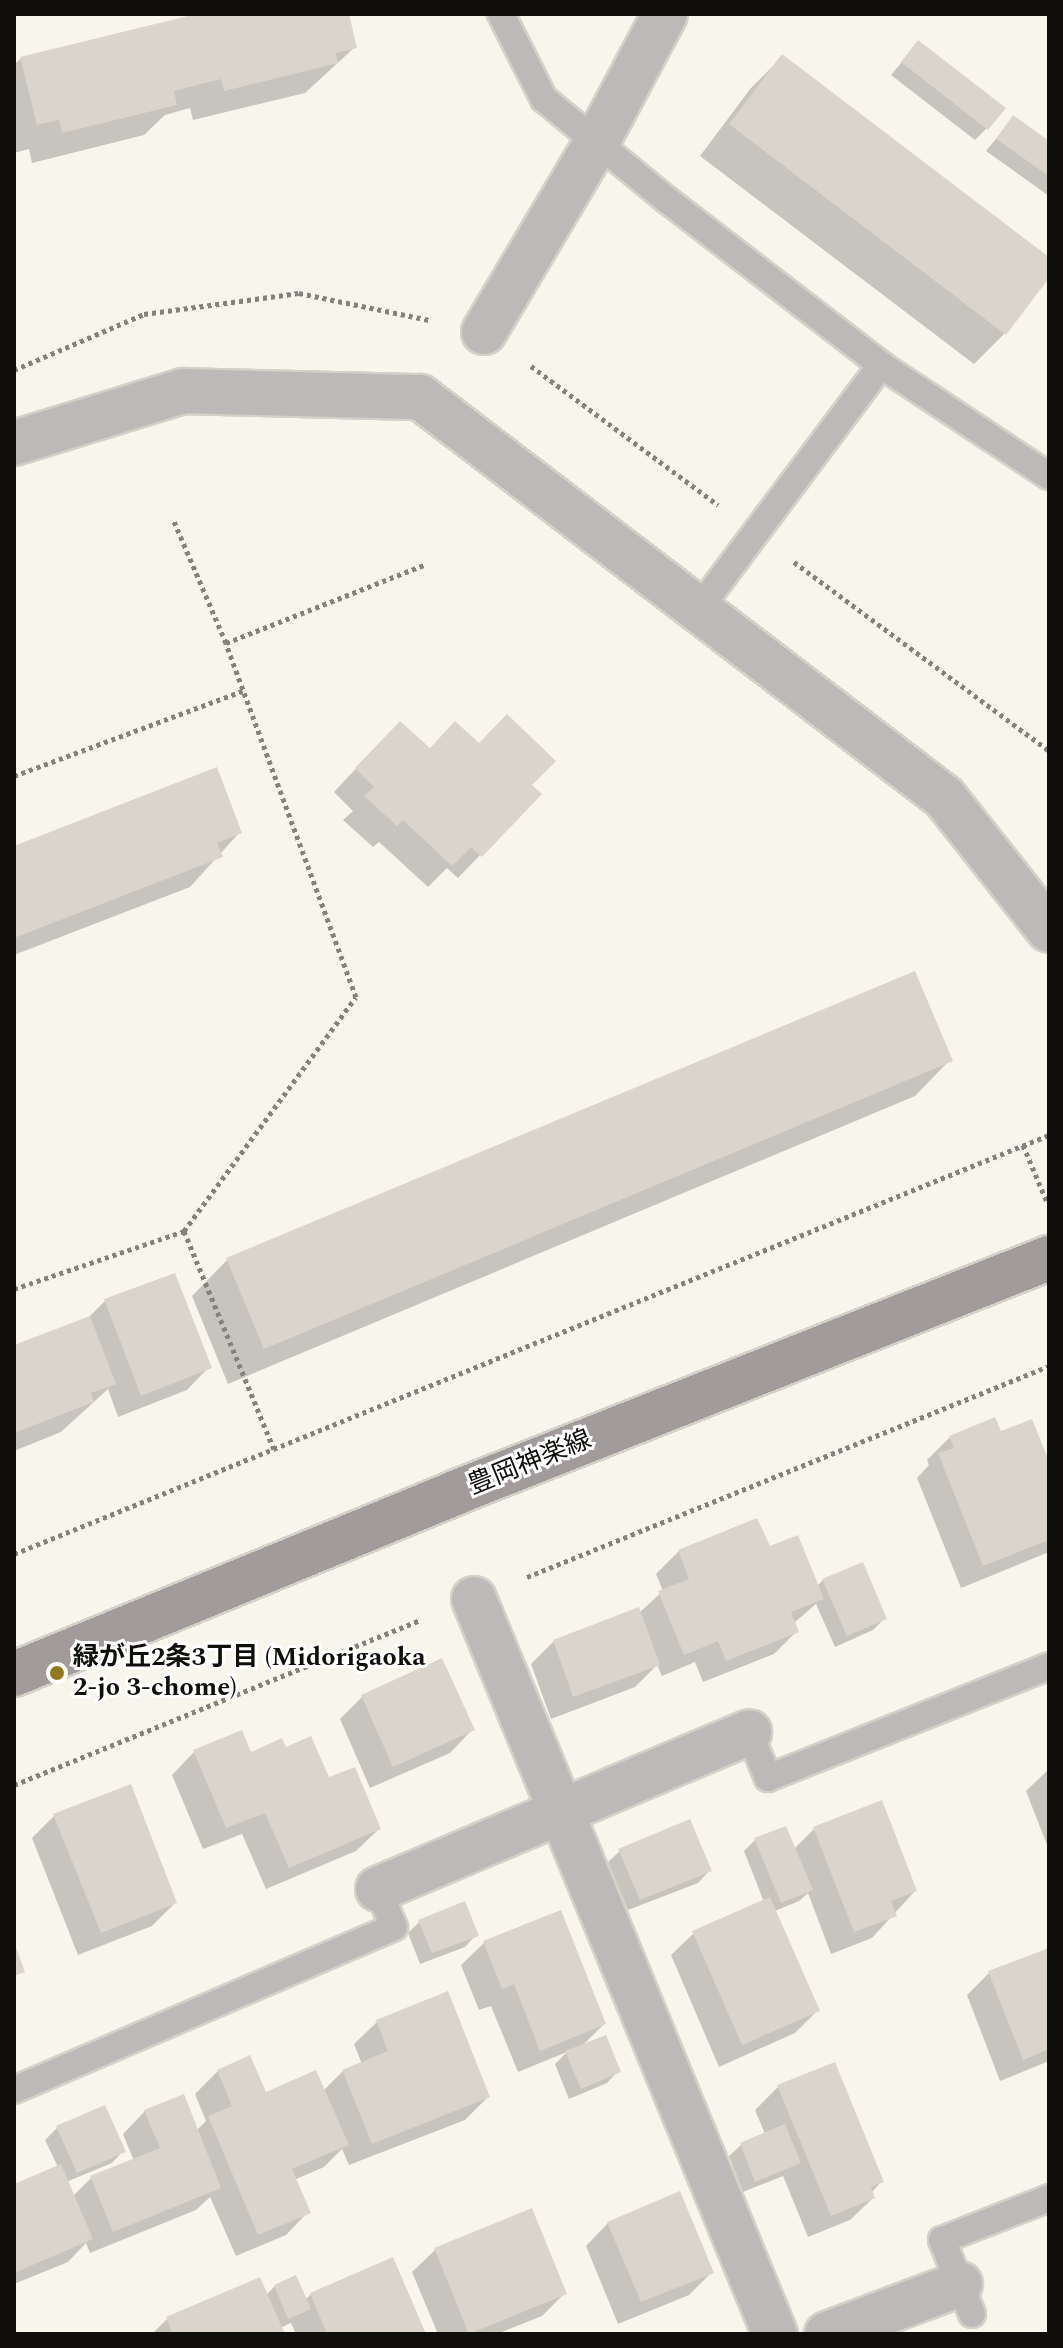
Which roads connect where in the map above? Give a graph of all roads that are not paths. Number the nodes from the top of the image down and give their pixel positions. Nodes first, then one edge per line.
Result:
1 (501, 14) edge
2 (665, 14) edge
3 (597, 142) junction
4 (484, 332) dead end
5 (881, 365) junction
6 (14, 443) edge
7 (1049, 476) edge
8 (698, 610) junction
9 (1049, 930) edge
10 (1049, 1258) edge
11 (474, 1599) road end
12 (1049, 1666) edge
13 (14, 1674) edge
14 (749, 1732) joint
15 (561, 1811) junction
16 (378, 1889) joint
17 (14, 2090) edge
18 (1049, 2198) edge
19 (966, 2299) joint
20 (775, 2334) edge
21 (827, 2334) edge

1 - 3 lane
2 - 3 street
3 - 4 street
3 - 5 lane
5 - 7 lane
5 - 8 lane
6 - 8 street
8 - 9 street
10 - 13 street, 豊岡神楽線
11 - 15 street
12 - 14 lane
14 - 15 street
15 - 16 street
15 - 20 street
16 - 17 lane
18 - 19 lane
19 - 21 street

